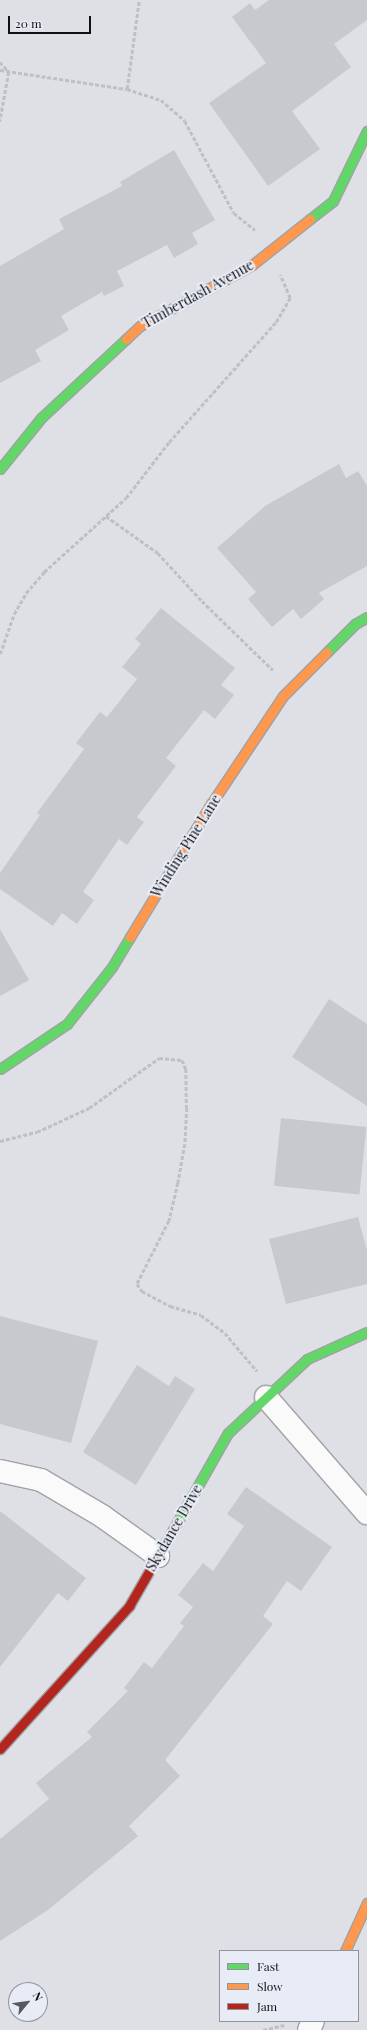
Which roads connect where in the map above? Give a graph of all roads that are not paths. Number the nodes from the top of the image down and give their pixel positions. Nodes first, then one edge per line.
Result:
1 (367, 131) edge
2 (0, 468) edge
3 (367, 617) edge
4 (0, 1069) edge
5 (367, 1332) edge
6 (266, 1397) junction
7 (0, 1471) edge
8 (367, 1513) edge
9 (158, 1556) junction
10 (0, 1749) edge
11 (367, 1904) edge
12 (345, 1950) edge

1 - 2 street, Timberdash Avenue
3 - 4 street, Winding Pine Lane
5 - 6 street, Skydance Drive
6 - 8 street
6 - 9 street, Skydance Drive
7 - 9 street
9 - 10 street, Skydance Drive
11 - 12 street

